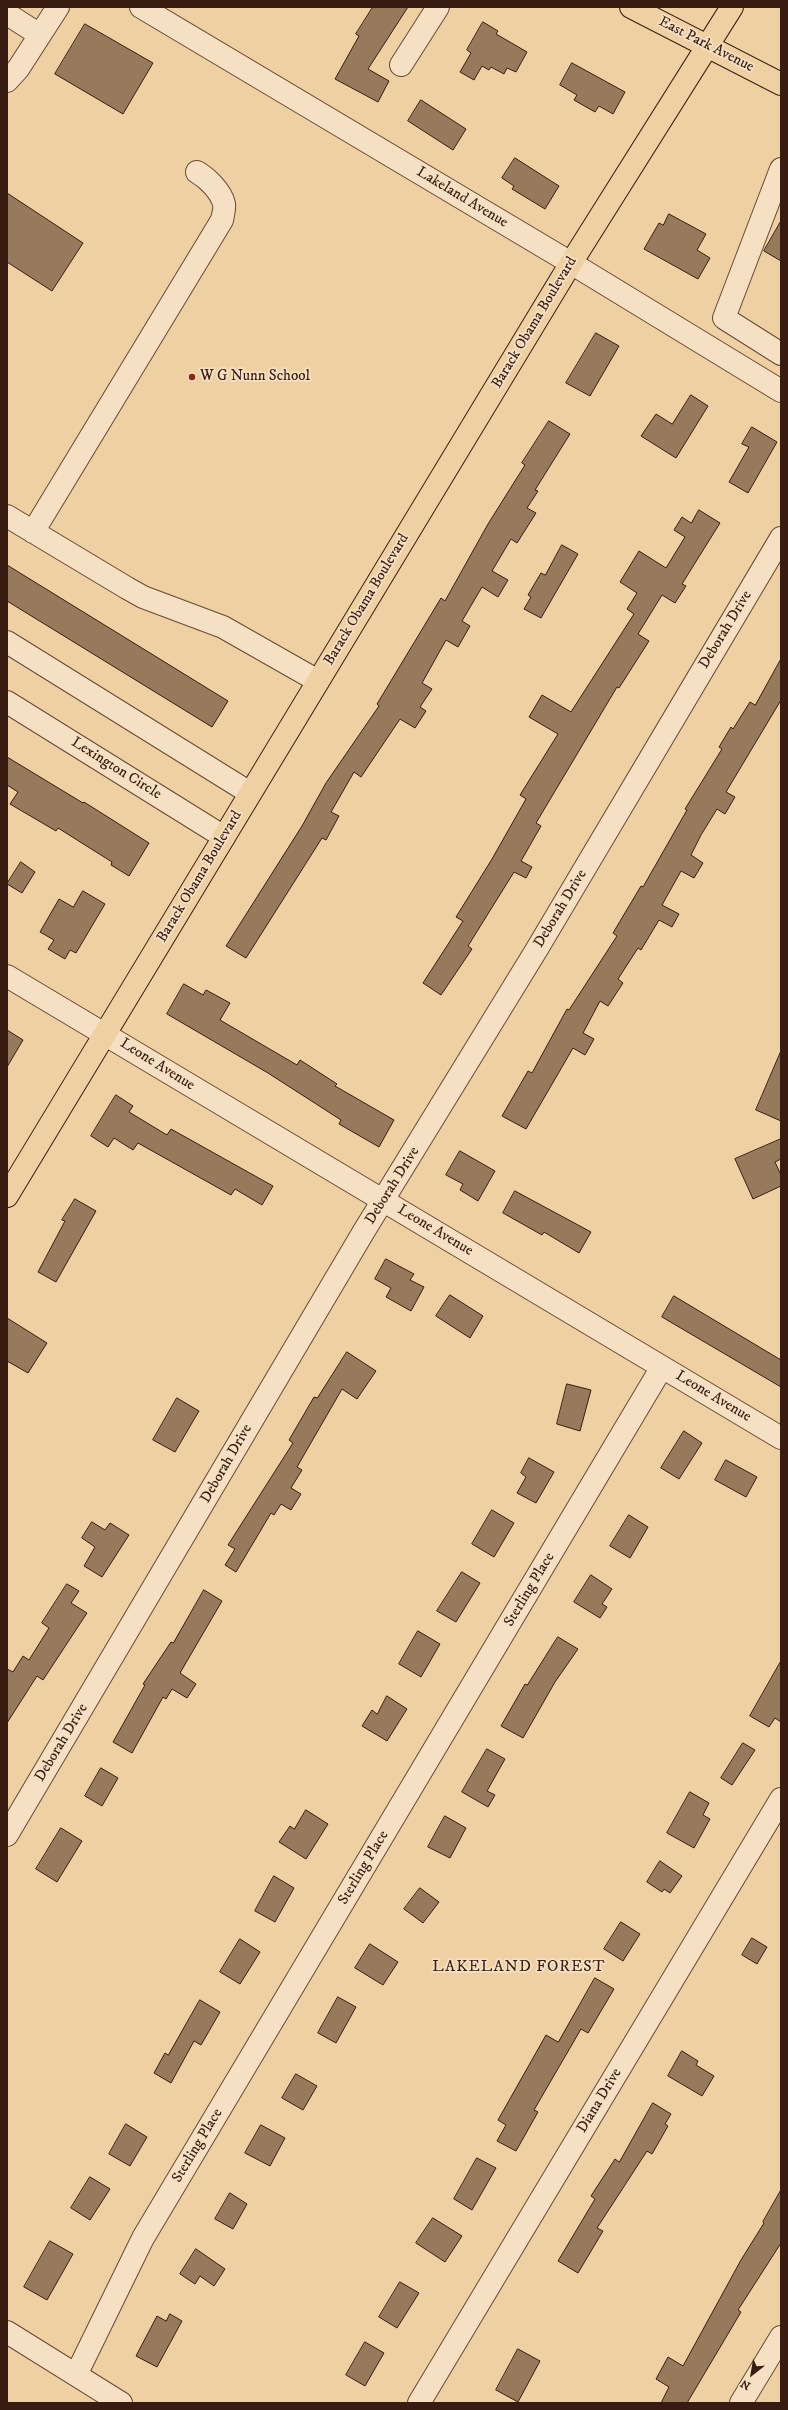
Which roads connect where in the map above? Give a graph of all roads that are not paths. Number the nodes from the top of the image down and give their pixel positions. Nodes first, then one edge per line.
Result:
1 (58, 7) edge
2 (141, 7) edge
3 (438, 7) edge
4 (631, 7) edge
5 (732, 7) edge
6 (7, 14) edge
7 (40, 35) junction
8 (706, 46) junction
9 (401, 65) dead end
10 (7, 81) edge
11 (781, 84) edge
12 (781, 169) edge
13 (197, 172) dead end
14 (571, 263) junction
15 (781, 354) edge
16 (781, 391) edge
17 (7, 516) edge
18 (34, 532) junction
19 (781, 538) edge
20 (7, 642) edge
21 (318, 682) junction
22 (7, 702) edge
23 (250, 793) junction
24 (224, 837) junction
25 (7, 976) edge
26 (106, 1033) junction
27 (7, 1196) edge
28 (383, 1200) junction
29 (662, 1367) junction
30 (781, 1438) edge
31 (781, 1798) edge
32 (7, 1835) edge
33 (7, 2332) edge
34 (781, 2337) edge
35 (76, 2374) junction
36 (121, 2403) edge
37 (419, 2403) edge
38 (741, 2403) edge

1 - 7 street
2 - 14 street, Lakeland Avenue
3 - 9 street
4 - 8 main road, East Park Avenue
5 - 8 main road, Barack Obama Boulevard
6 - 7 street
7 - 10 street
8 - 11 main road, East Park Avenue
8 - 14 main road, Barack Obama Boulevard
12 - 15 street
13 - 18 street
14 - 16 street, Lakeland Avenue
14 - 21 main road, Barack Obama Boulevard
17 - 18 street
18 - 21 street
19 - 28 street, Deborah Drive
20 - 23 street
21 - 23 main road, Barack Obama Boulevard
22 - 24 street, Lexington Circle
23 - 24 main road, Barack Obama Boulevard
24 - 26 main road, Barack Obama Boulevard
25 - 26 street, Leone Avenue
26 - 27 main road, Barack Obama Boulevard
26 - 28 street, Leone Avenue
28 - 29 street, Leone Avenue
28 - 32 street, Deborah Drive
29 - 30 street, Leone Avenue
29 - 35 street, Sterling Place
31 - 37 street, Diana Drive
33 - 35 street
34 - 38 street
35 - 36 street

